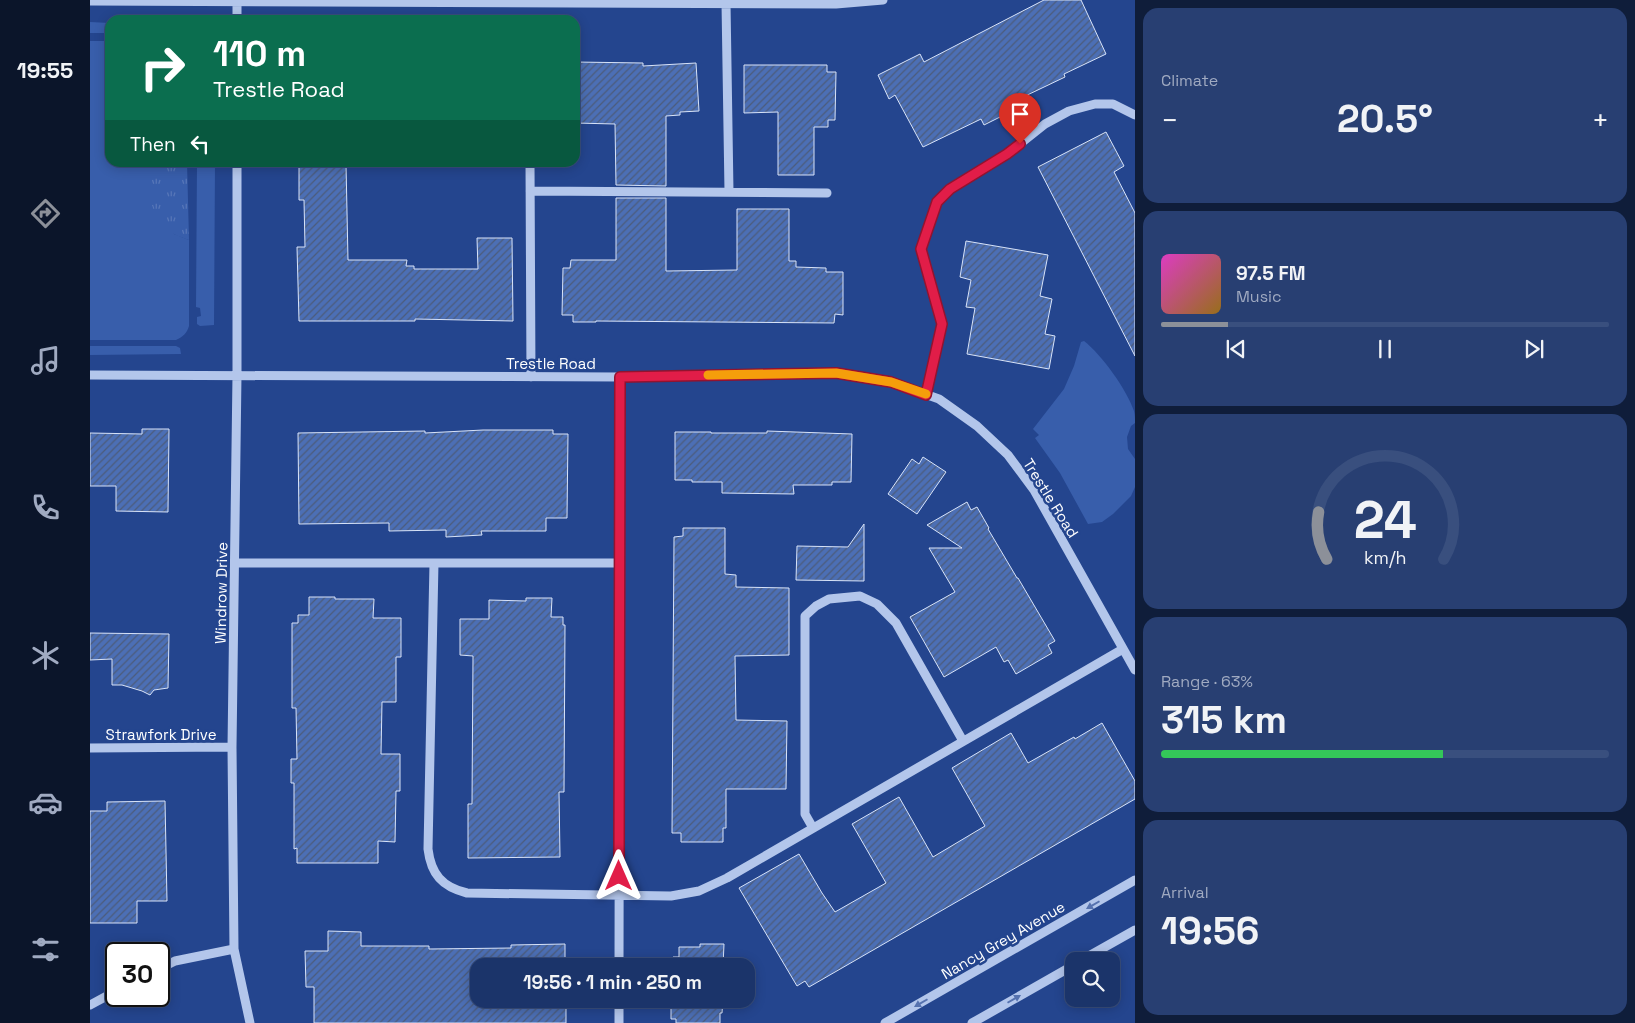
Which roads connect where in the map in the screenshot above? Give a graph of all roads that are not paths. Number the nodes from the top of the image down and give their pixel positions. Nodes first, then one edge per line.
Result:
1 (883, 0) edge
2 (90, 1) edge
3 (237, 1) edge
4 (726, 3) junction
5 (237, 15) edge
6 (1135, 115) edge
7 (237, 167) edge
8 (530, 167) edge
9 (530, 191) junction
10 (729, 192) junction
11 (827, 194) dead end
12 (90, 375) edge
13 (237, 376) junction
14 (531, 377) junction
15 (620, 377) junction
16 (926, 395) junction
17 (235, 563) junction
18 (434, 563) junction
19 (620, 563) junction
20 (1123, 649) junction
21 (1135, 668) edge
22 (963, 741) junction
23 (232, 747) junction
24 (90, 748) edge
25 (813, 828) junction
26 (1135, 880) edge
27 (619, 895) junction
28 (1135, 930) edge
29 (234, 949) junction
30 (1096, 952) edge
31 (619, 958) edge
32 (170, 964) edge
33 (1065, 970) edge
34 (105, 998) edge
35 (90, 1005) edge
36 (619, 1008) edge
37 (250, 1023) edge
38 (619, 1023) edge
39 (886, 1023) edge
40 (972, 1023) edge

1 - 4 street
2 - 3 street
3 - 4 street
3 - 5 street
4 - 10 street
6 - 16 street
7 - 13 street, Windrow Drive
8 - 9 street
9 - 10 street
9 - 14 street
10 - 11 street
12 - 13 street, Trestle Road
13 - 14 street, Trestle Road
13 - 17 street, Windrow Drive
14 - 15 street, Trestle Road
15 - 16 street, Trestle Road
15 - 19 street
16 - 20 street, Trestle Road
17 - 18 street
17 - 23 street, Windrow Drive
18 - 19 street
18 - 27 street
19 - 27 street
20 - 21 street, Trestle Road
20 - 22 street
22 - 25 street
22 - 25 street
23 - 24 street, Strawfork Drive
23 - 29 street, Windrow Drive
25 - 27 street
26 -> 39 street, Nancy Grey Avenue
27 - 31 street
28 - 30 street
29 - 32 street
29 - 37 street, Windrow Drive
40 -> 33 street
34 - 35 street
36 - 38 street

